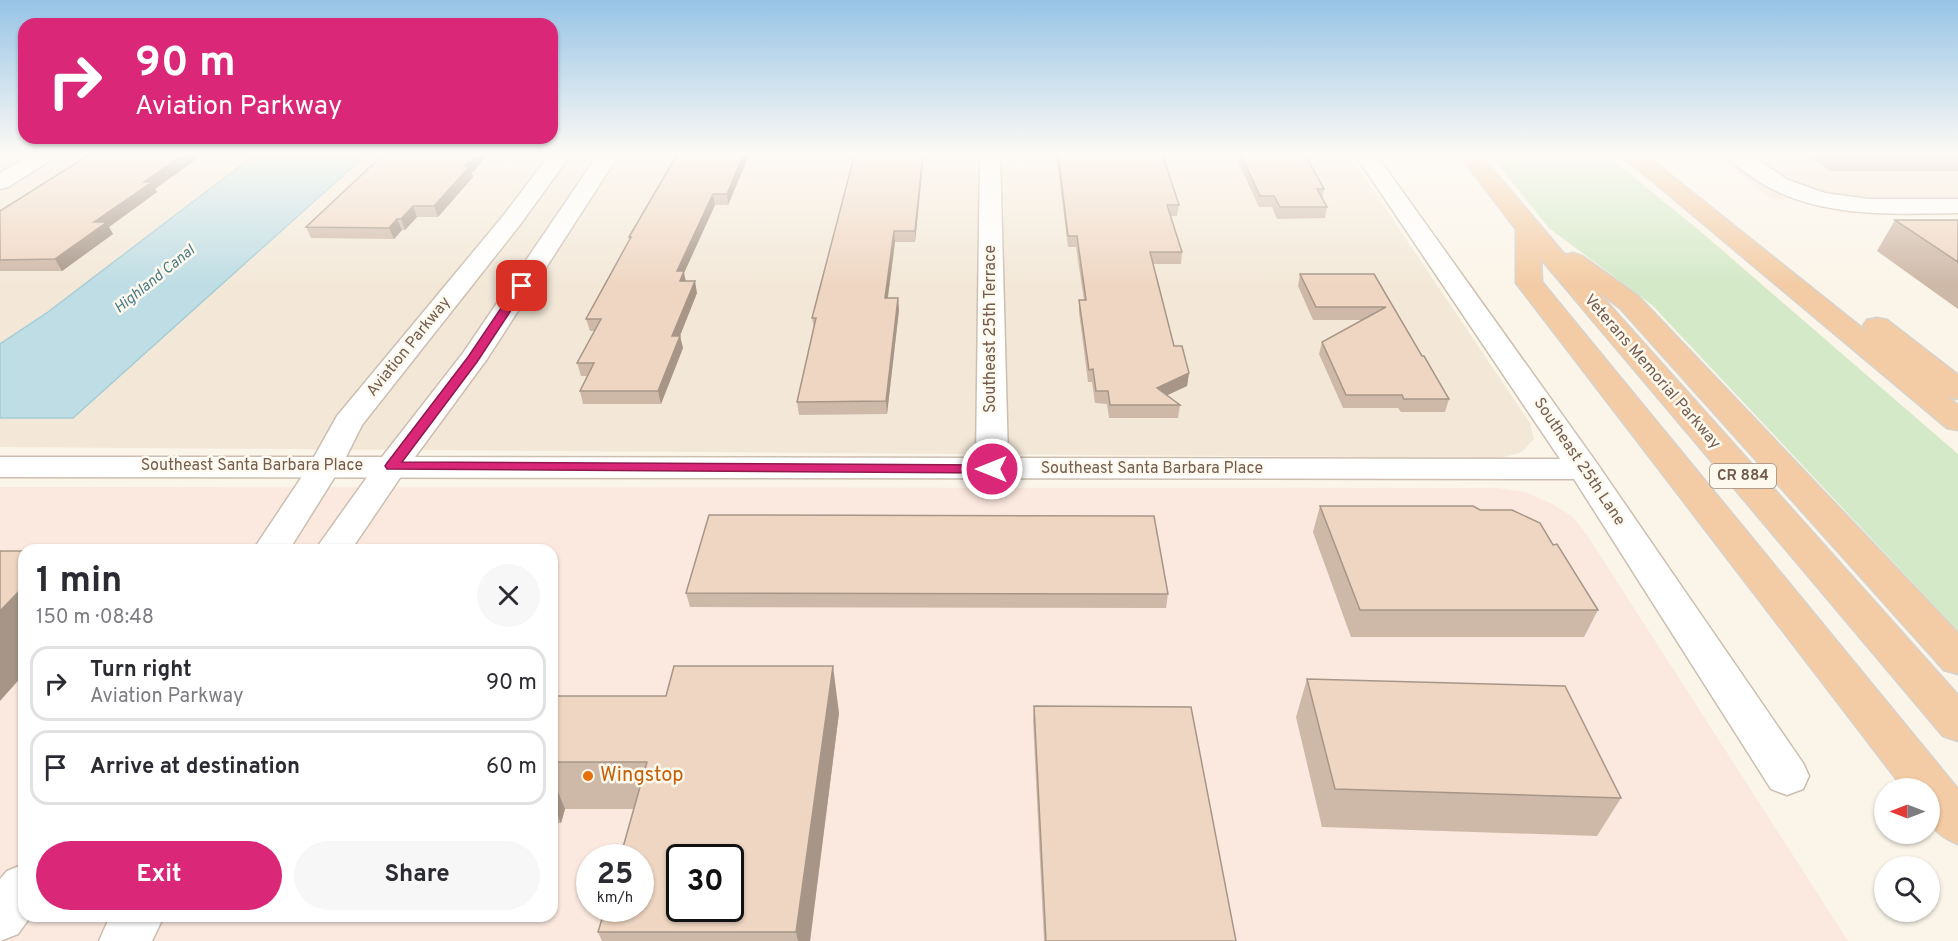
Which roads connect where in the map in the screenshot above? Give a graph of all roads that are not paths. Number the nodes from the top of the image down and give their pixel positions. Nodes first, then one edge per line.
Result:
1 (529, 197) edge
2 (581, 197) edge
3 (990, 197) edge
4 (1395, 197) edge
5 (1503, 197) edge
6 (1683, 197) edge
7 (1812, 197) edge
8 (1688, 201) junction
9 (1958, 206) edge
10 (1528, 228) junction
11 (1958, 390) edge
12 (1958, 421) edge
13 (325, 466) junction
14 (392, 466) junction
15 (0, 467) edge
16 (992, 469) junction
17 (1584, 469) junction
18 (275, 544) edge
19 (337, 544) edge
20 (1958, 659) edge
21 (1958, 724) edge
22 (1787, 776) dead end
23 (1958, 824) edge
24 (18, 894) edge
25 (0, 917) edge
26 (135, 922) edge
27 (124, 941) edge

1 - 13 street, Aviation Parkway
2 - 14 street
3 - 16 street, Southeast 25th Terrace
4 - 17 street, Southeast 25th Lane
5 - 10 highway, Veterans Memorial Parkway / CR 884
6 - 8 highway
7 - 9 street
8 - 11 highway
8 - 12 highway
10 - 20 highway
10 - 21 highway, Veterans Memorial Parkway / CR 884
10 - 23 highway
13 - 14 street, Southeast Santa Barbara Place
13 - 15 street, Southeast Santa Barbara Place
13 - 18 street, Aviation Parkway
14 - 16 street, Southeast Santa Barbara Place
14 - 19 street
16 - 17 street, Southeast Santa Barbara Place
17 - 22 street, Southeast 25th Lane
24 - 25 street
26 - 27 street

